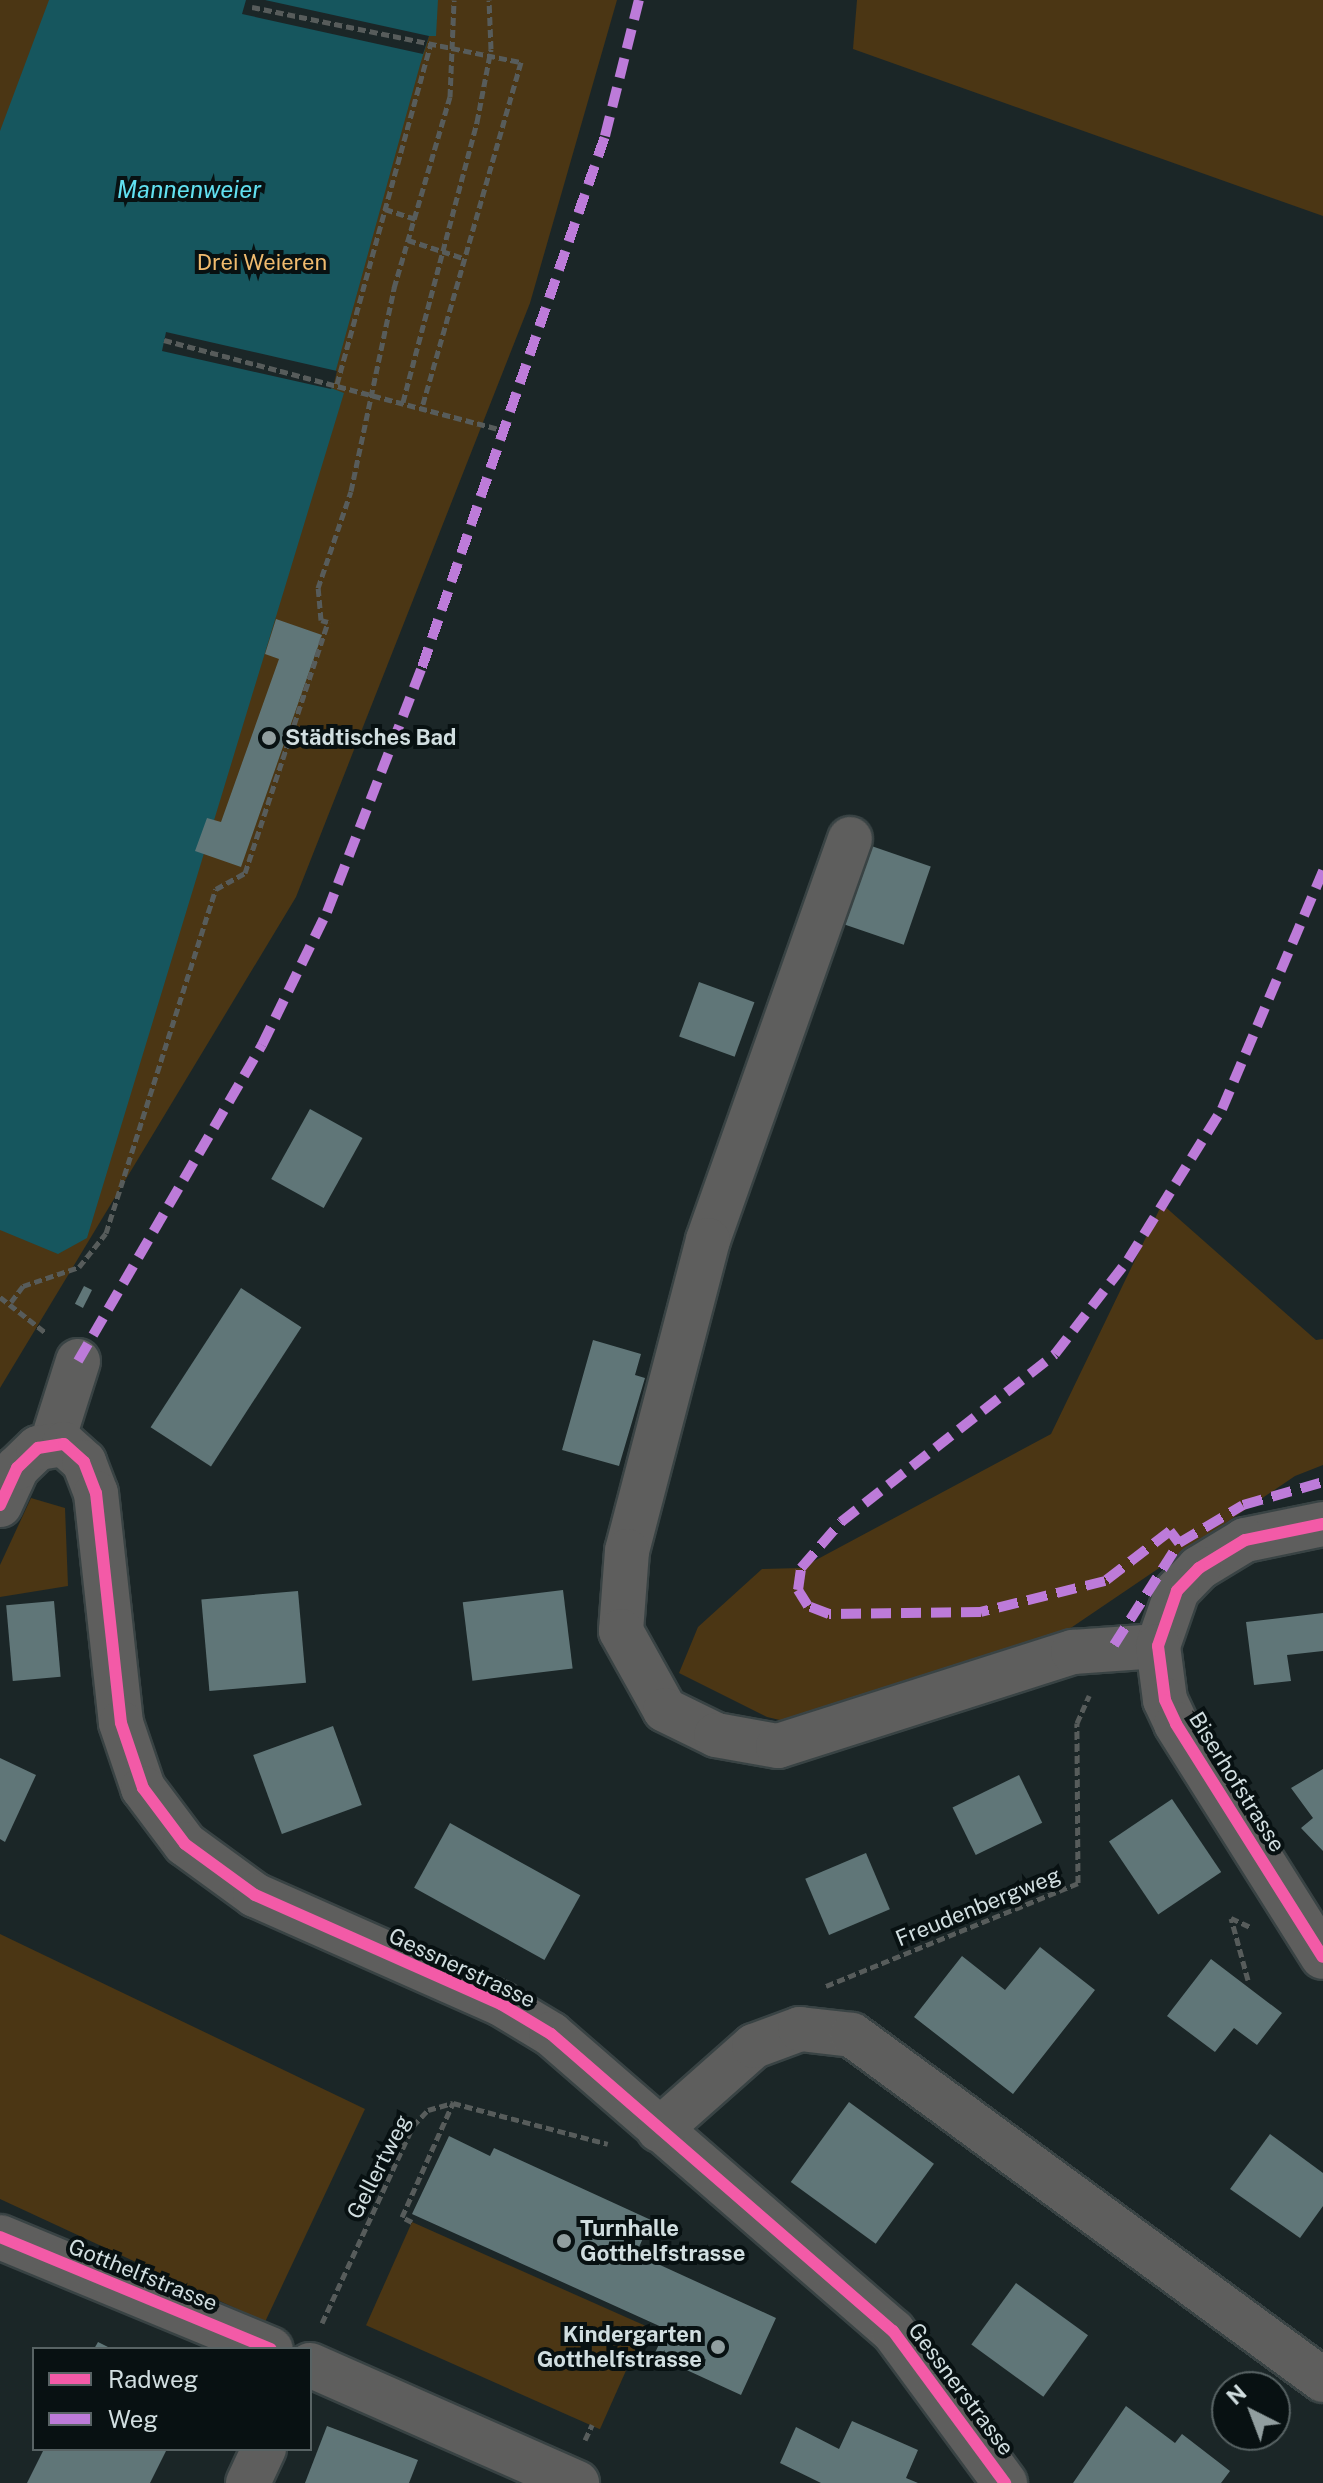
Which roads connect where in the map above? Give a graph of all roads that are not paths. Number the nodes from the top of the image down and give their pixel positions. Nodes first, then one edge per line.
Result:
1 (850, 839) dead end
2 (78, 1361) road end
3 (52, 1443) junction
4 (0, 1505) edge
5 (1323, 1524) edge
6 (1158, 1646) junction
7 (1323, 1957) edge
8 (659, 2130) junction
9 (0, 2237) edge
10 (266, 2347) edge
11 (313, 2351) edge
12 (1323, 2380) edge
13 (263, 2451) edge
14 (248, 2483) edge
15 (577, 2483) edge
16 (1005, 2483) edge

1 - 6 street
2 - 3 street
3 - 4 street
3 - 8 street, Gessnerstrasse
5 - 6 street, Biserhofstrasse
6 - 7 street, Biserhofstrasse
8 - 12 street
8 - 16 street, Gessnerstrasse
9 - 10 street, Gotthelfstrasse
11 - 15 street
13 - 14 street

